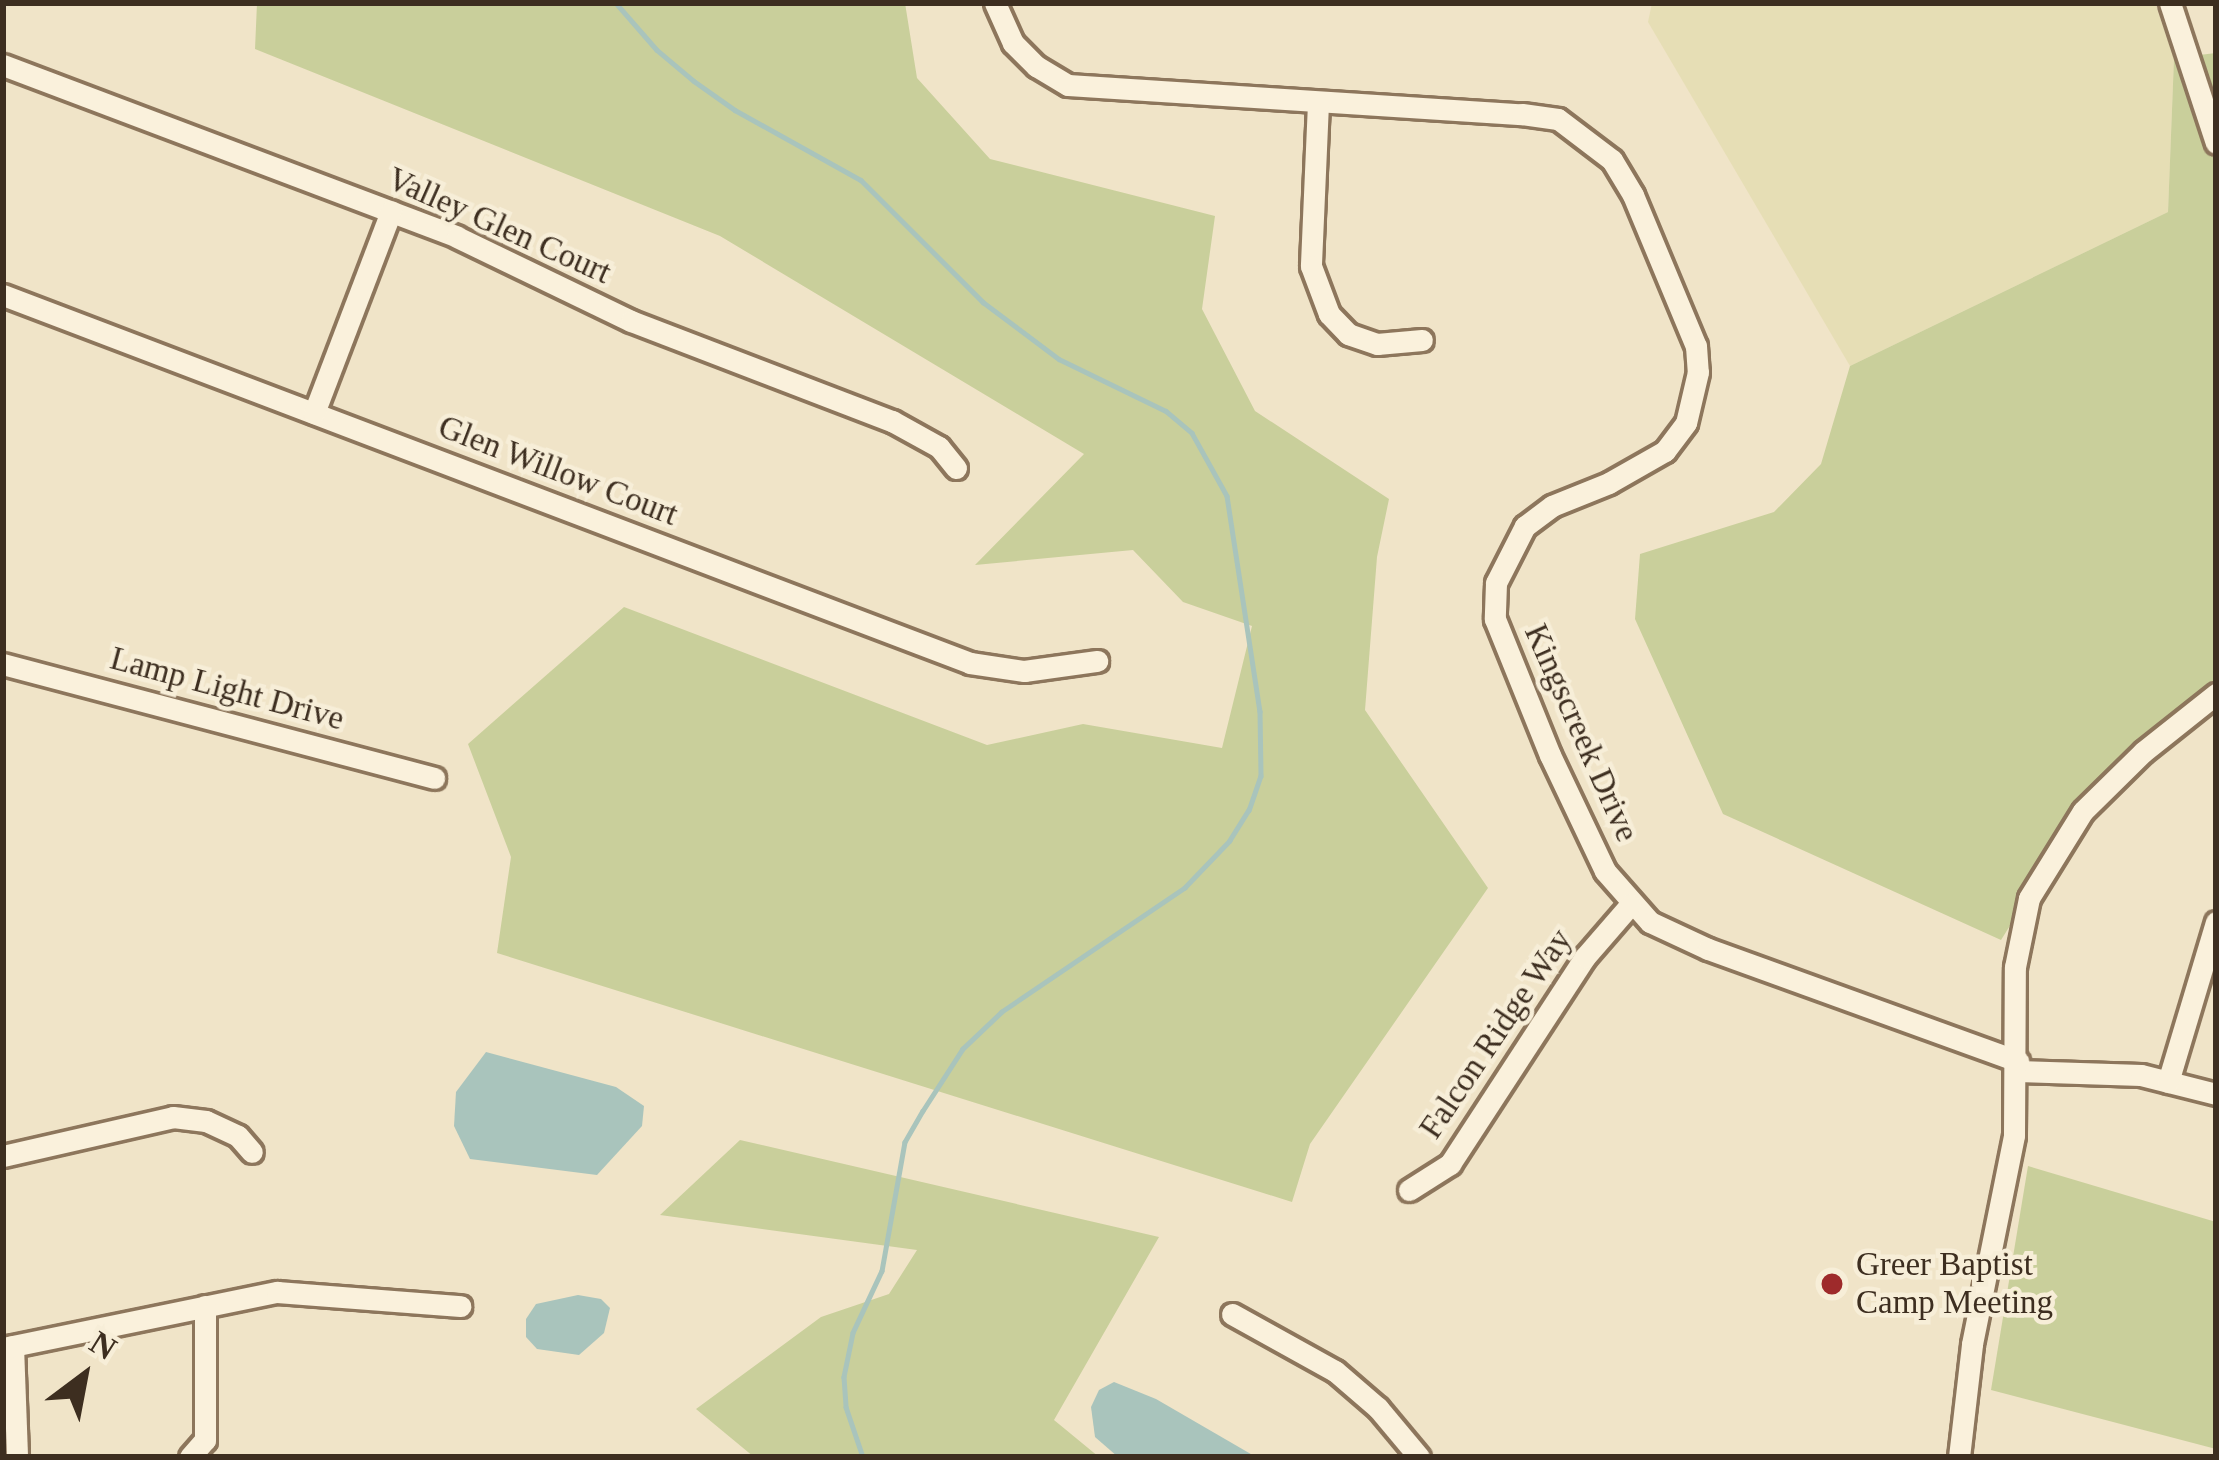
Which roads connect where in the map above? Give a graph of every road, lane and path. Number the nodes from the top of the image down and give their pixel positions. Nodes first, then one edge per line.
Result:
1 (994, 3) edge
2 (2170, 3) edge
3 (3, 64) edge
4 (1318, 103) junction
5 (2216, 143) edge
6 (392, 212) junction
7 (3, 295) edge
8 (1422, 340) dead end
9 (314, 413) junction
10 (956, 468) dead end
11 (1096, 661) dead end
12 (3, 664) edge
13 (2216, 694) edge
14 (434, 778) dead end
15 (1630, 904) junction
16 (2216, 922) edge
17 (2018, 1066) junction
18 (2168, 1082) junction
19 (2216, 1094) edge
20 (252, 1152) dead end
21 (3, 1156) edge
22 (1409, 1190) dead end
23 (205, 1306) junction
24 (460, 1306) dead end
25 (1232, 1314) dead end
26 (8, 1347) edge
27 (16, 1457) edge
28 (190, 1457) edge
29 (1418, 1457) edge
30 (1960, 1457) edge

1 - 4 street, Kingscreek Drive
2 - 5 street
3 - 6 street, Valley Glen Court
4 - 8 street
4 - 15 street, Kingscreek Drive
6 - 9 street
6 - 10 street, Valley Glen Court
7 - 9 street, Glen Willow Court
9 - 11 street, Glen Willow Court
12 - 14 street, Lamp Light Drive
13 - 17 street
15 - 17 street, Kingscreek Drive
15 - 22 street, Falcon Ridge Way
16 - 18 street
17 - 18 street
17 - 30 street
18 - 19 street
20 - 21 street
23 - 24 street
23 - 26 street
23 - 28 street
25 - 29 street
26 - 27 street

